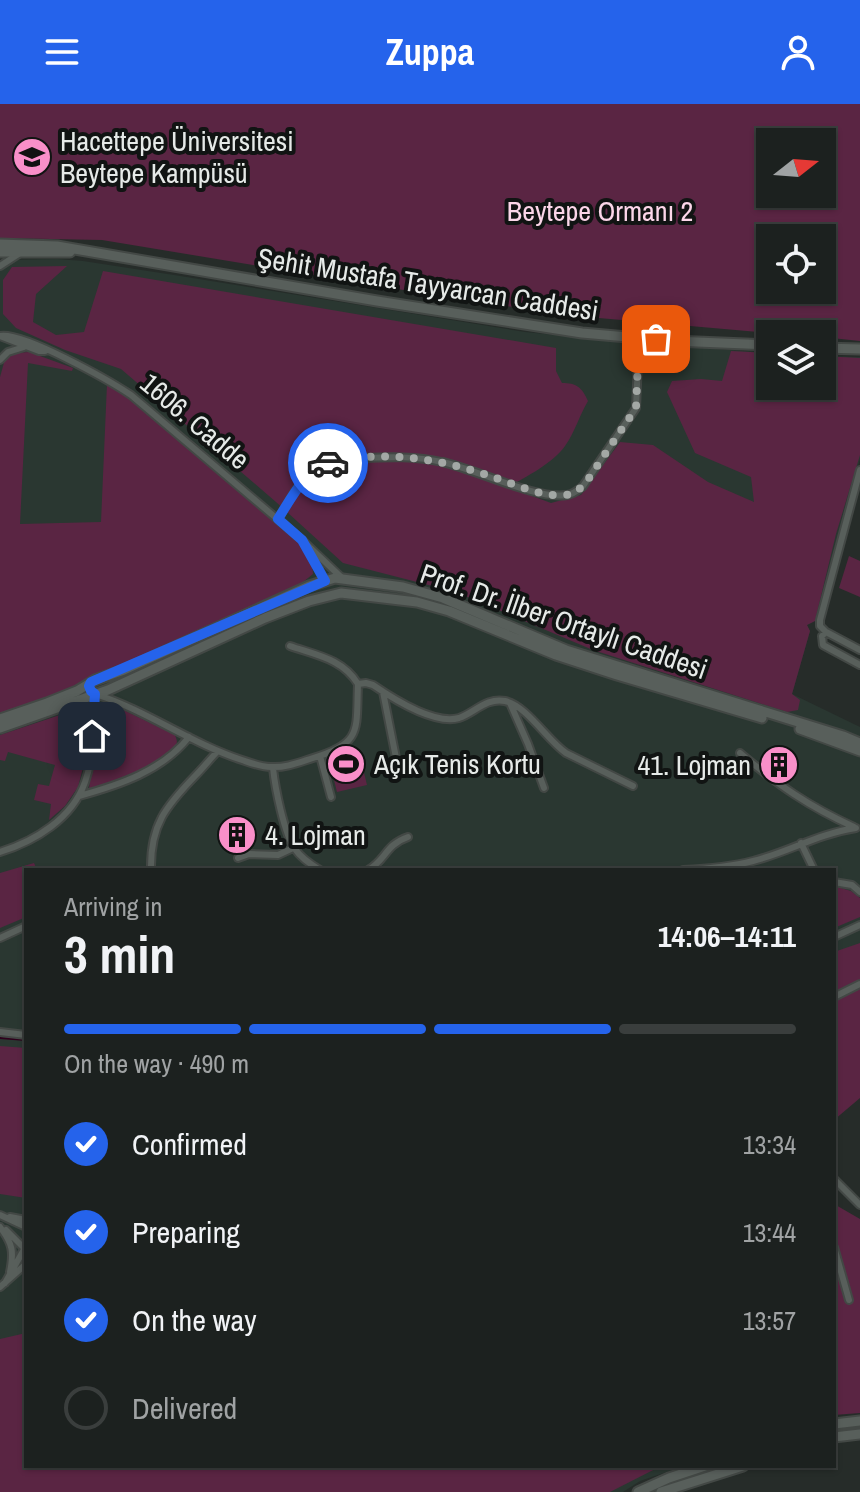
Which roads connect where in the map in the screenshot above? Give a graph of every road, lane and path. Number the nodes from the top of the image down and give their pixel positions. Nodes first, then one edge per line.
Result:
1 (0, 244) edge
2 (81, 251) junction
3 (0, 252) edge
4 (22, 253) junction
5 (0, 266) edge
6 (0, 336) edge
7 (639, 337) junction
8 (756, 344) edge
9 (27, 346) junction
10 (836, 348) edge
11 (860, 349) edge
12 (49, 351) junction
13 (0, 360) edge
14 (860, 470) edge
15 (857, 497) edge
16 (278, 519) junction
17 (302, 540) junction
18 (342, 578) junction
19 (325, 581) junction
20 (336, 594) junction
21 (826, 632) junction
22 (290, 646) dead end
23 (860, 650) edge
24 (860, 665) edge
25 (93, 681) junction
26 (358, 684) junction
27 (383, 692) junction
28 (101, 696) junction
29 (76, 702) junction
30 (510, 703) junction
31 (0, 719) edge
32 (93, 720) junction
33 (0, 728) edge
34 (189, 737) junction
35 (860, 743) edge
36 (860, 751) edge
37 (217, 752) junction
38 (740, 753) dead end
39 (320, 756) junction
40 (273, 768) junction
41 (399, 773) dead end
42 (633, 786) dead end
43 (544, 788) dead end
44 (79, 796) junction
45 (331, 797) dead end
46 (858, 828) edge
47 (408, 837) dead end
48 (801, 843) junction
49 (293, 848) junction
50 (0, 852) edge
51 (238, 858) dead end
52 (151, 868) edge
53 (317, 868) edge
54 (372, 868) edge
55 (710, 868) edge
56 (813, 868) edge
57 (836, 882) edge
58 (860, 892) edge
59 (860, 925) edge
60 (24, 927) edge
61 (836, 936) edge
62 (0, 938) edge
63 (860, 984) edge
64 (836, 996) edge
65 (0, 1032) edge
66 (24, 1035) edge
67 (836, 1181) edge
68 (860, 1205) edge
69 (0, 1215) edge
70 (24, 1220) edge
71 (0, 1226) edge
72 (24, 1226) edge
73 (24, 1247) edge
74 (24, 1250) edge
75 (836, 1254) edge
76 (24, 1266) edge
77 (10, 1272) junction
78 (2, 1285) edge
79 (849, 1300) dead end
80 (860, 1421) edge
81 (836, 1424) edge
82 (860, 1434) edge
83 (837, 1437) edge
84 (701, 1468) edge
85 (708, 1468) edge
86 (737, 1468) edge
87 (711, 1477) junction
88 (638, 1492) edge
89 (661, 1492) edge

1 - 2 street, Şehit Mustafa Tayyarcan Caddesi
2 - 4 street, Şehit Mustafa Tayyarcan Caddesi
2 - 7 street, Şehit Mustafa Tayyarcan Caddesi
3 - 4 street, Şehit Mustafa Tayyarcan Caddesi
4 - 5 street
6 - 9 street, 1606. Cadde
6 - 12 street, 1606. Cadde
7 - 8 street, Şehit Mustafa Tayyarcan Caddesi
7 - 16 street
9 - 12 street, 1606. Cadde
9 - 13 street
10 - 11 street
12 - 16 street, 1606. Cadde
14 - 15 street
15 - 21 street
16 - 17 street, 1606. Cadde
17 - 18 street, 1606. Cadde
17 - 19 street, 1606. Cadde
18 - 19 street, Prof. Dr. İlber Ortaylı Caddesi
18 - 20 street
18 - 35 street, Prof. Dr. İlber Ortaylı Caddesi
19 - 20 street
19 - 25 street, Prof. Dr. İlber Ortaylı Caddesi
20 - 28 street, Prof. Dr. İlber Ortaylı Caddesi
20 - 36 street, Prof. Dr. İlber Ortaylı Caddesi
21 - 23 street
21 - 24 street
22 - 26 street
25 - 28 street
25 - 31 street, Prof. Dr. İlber Ortaylı Caddesi
26 - 27 street
26 - 39 street
27 - 30 street
27 - 41 street
28 - 29 street, Prof. Dr. İlber Ortaylı Caddesi
28 - 32 street
28 - 34 street
29 - 32 street
29 - 33 street, Prof. Dr. İlber Ortaylı Caddesi
30 - 42 street
30 - 43 street
32 - 44 street
34 - 37 street
34 - 44 street
37 - 40 street
37 - 52 street
38 - 46 street
39 - 40 street
39 - 45 street
40 - 49 street
44 - 50 street
46 - 48 street
47 - 54 street
48 - 55 street
48 - 56 street
49 - 51 street
49 - 53 street
57 - 58 street
59 - 61 street
60 - 62 street
63 - 64 street
65 - 66 street
67 - 68 street
69 - 70 street
69 - 72 street
71 - 73 street
71 - 77 street
74 - 77 street
75 - 79 street
76 - 78 street
77 - 78 street
80 - 81 street
82 - 83 street
84 - 88 street
85 - 87 street
86 - 87 street
87 - 89 street

